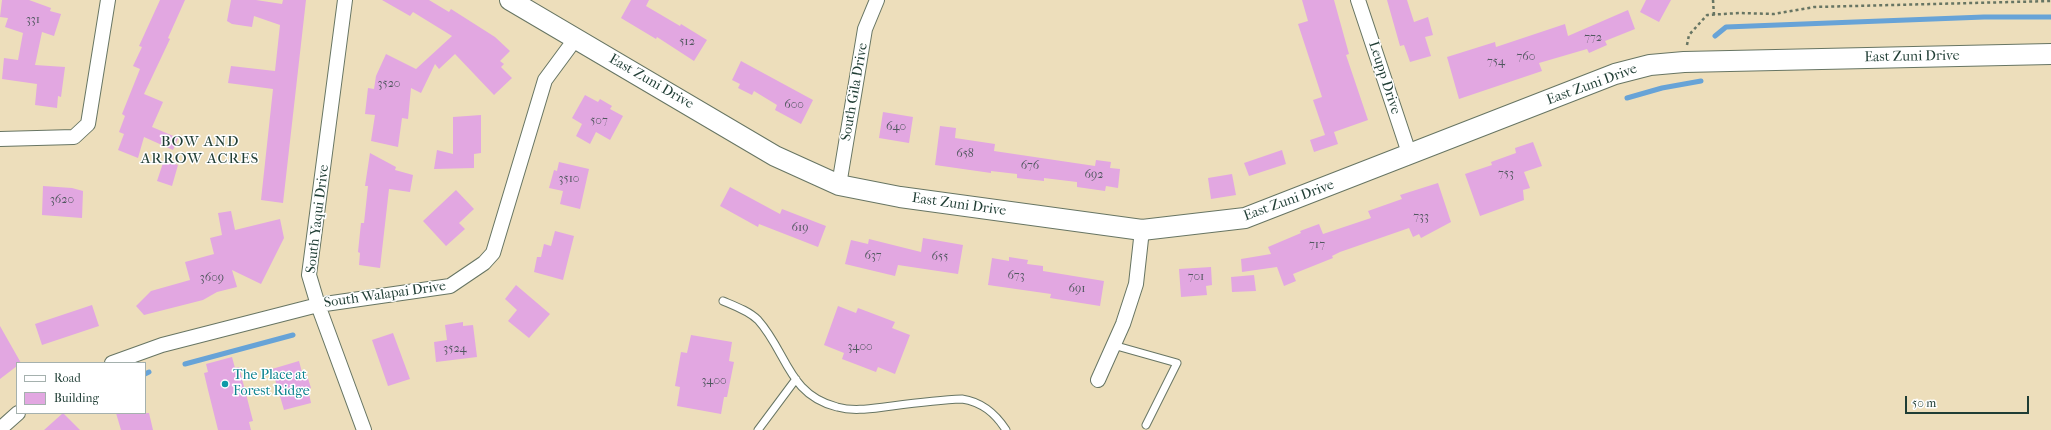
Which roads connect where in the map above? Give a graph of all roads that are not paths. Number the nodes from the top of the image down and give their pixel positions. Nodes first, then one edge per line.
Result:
1 (108, 0) edge
2 (346, 0) edge
3 (510, 0) edge
4 (876, 0) edge
5 (1358, 0) edge
6 (576, 38) junction
7 (2051, 54) edge
8 (0, 139) edge
9 (1410, 156) junction
10 (838, 185) junction
11 (1142, 230) junction
12 (723, 301) dead end
13 (318, 305) junction
14 (1113, 345) junction
15 (115, 362) edge
16 (796, 379) junction
17 (1098, 380) dead end
18 (17, 414) edge
19 (1146, 425) dead end
20 (0, 429) edge
21 (364, 430) edge
22 (758, 430) edge
23 (1006, 430) edge

1 - 8 street
2 - 13 street, South Yaqui Drive
3 - 6 street, East Zuni Drive
4 - 10 street, South Gila Drive
5 - 9 street, Leupp Drive
6 - 10 street, East Zuni Drive
6 - 13 street, South Walapai Drive
7 - 9 street, East Zuni Drive
9 - 11 street, East Zuni Drive
10 - 11 street, East Zuni Drive
11 - 14 street
12 - 16 lane
13 - 15 street, South Walapai Drive
13 - 21 street, South Yaqui Drive
14 - 17 street
14 - 19 lane
16 - 22 lane
16 - 23 lane
18 - 20 street

